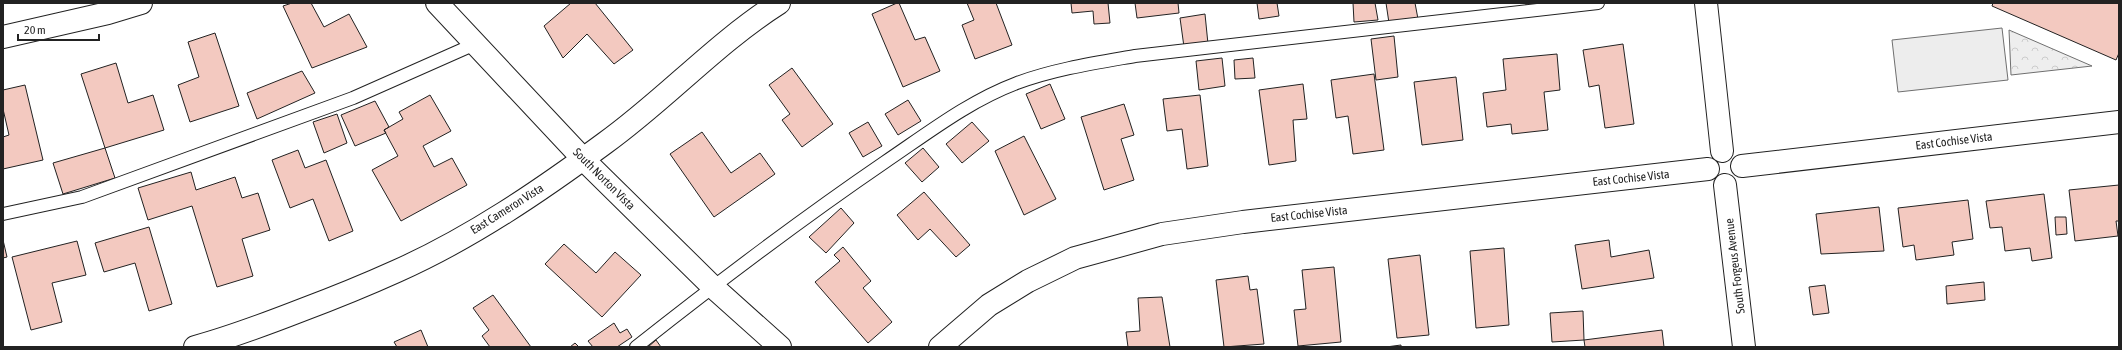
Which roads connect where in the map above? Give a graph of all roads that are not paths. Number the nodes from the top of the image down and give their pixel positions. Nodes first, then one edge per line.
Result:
1 (141, 3) edge
2 (437, 3) edge
3 (779, 3) edge
4 (1598, 3) edge
5 (1706, 3) edge
6 (3, 37) edge
7 (475, 44) junction
8 (2119, 122) edge
9 (1722, 151) junction
10 (583, 159) junction
11 (1742, 166) junction
12 (1708, 169) junction
13 (1726, 184) junction
14 (3, 214) edge
15 (713, 287) junction
16 (195, 347) edge
17 (636, 347) edge
18 (780, 347) edge
19 (940, 347) edge
20 (1744, 347) edge

1 - 6 street
2 - 7 street, South Norton Vista
3 - 10 street, East Cameron Vista
4 - 15 lane
5 - 9 street
7 - 10 street, South Norton Vista
7 - 14 lane
8 - 11 street, East Cochise Vista
9 - 11 street
9 - 12 street
10 - 15 street, South Norton Vista
10 - 16 street, East Cameron Vista
11 - 13 street
12 - 13 street
12 - 19 street, East Cochise Vista
13 - 20 street, South Forgeus Avenue
15 - 17 lane
15 - 18 street, South Norton Vista

